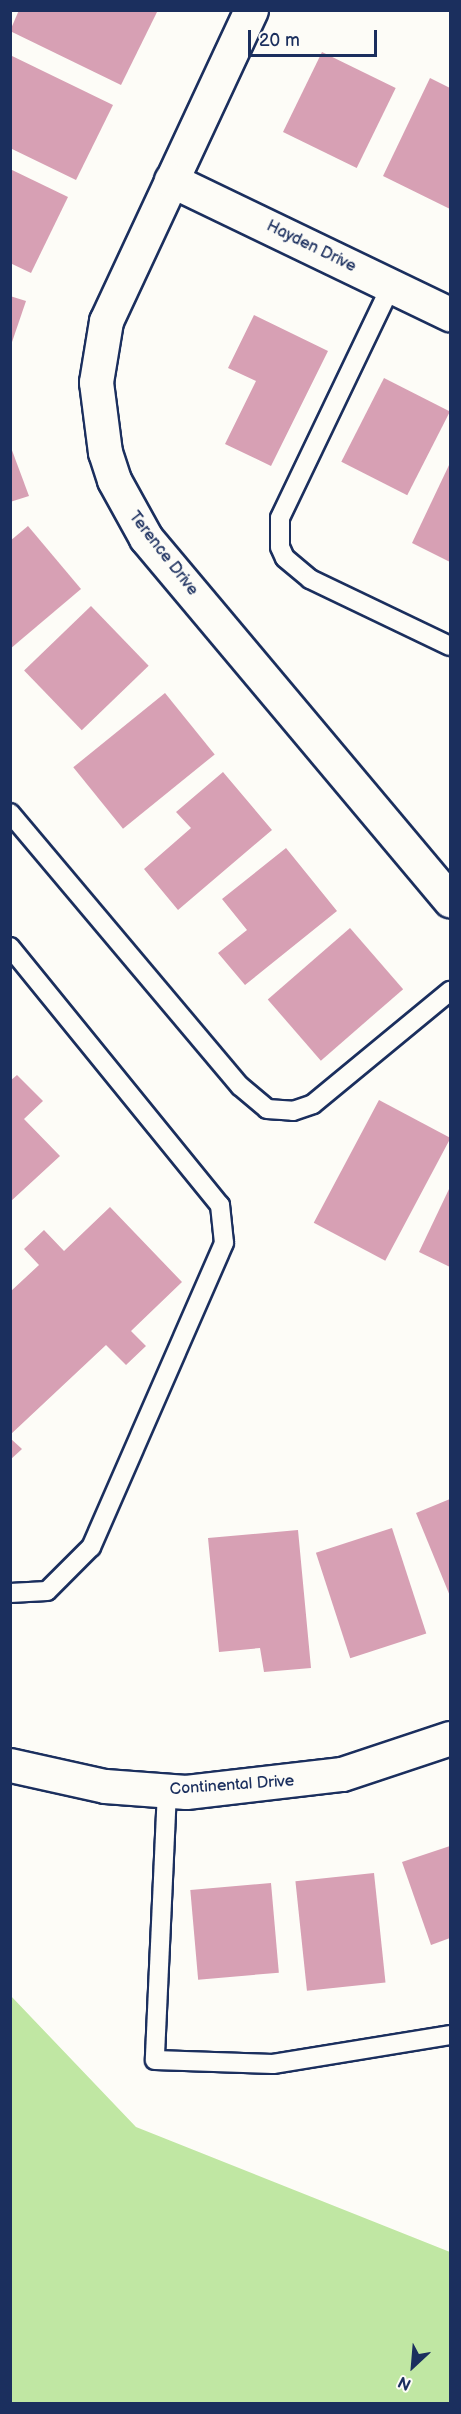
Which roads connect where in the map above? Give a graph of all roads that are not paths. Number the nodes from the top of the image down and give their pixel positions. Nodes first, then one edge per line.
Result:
1 (251, 10) edge
2 (171, 180) junction
3 (392, 286) junction
4 (450, 314) edge
5 (450, 646) edge
6 (10, 813) edge
7 (450, 900) edge
8 (10, 947) edge
9 (450, 991) edge
10 (10, 1593) edge
11 (450, 1738) edge
12 (10, 1765) edge
13 (167, 1791) junction
14 (450, 2035) edge

1 - 2 street, Terence Drive
2 - 3 street, Hayden Drive
2 - 7 street, Terence Drive
3 - 4 street, Hayden Drive
3 - 5 lane
6 - 9 lane
8 - 10 lane
11 - 13 street, Continental Drive
12 - 13 street, Continental Drive
13 - 14 lane

